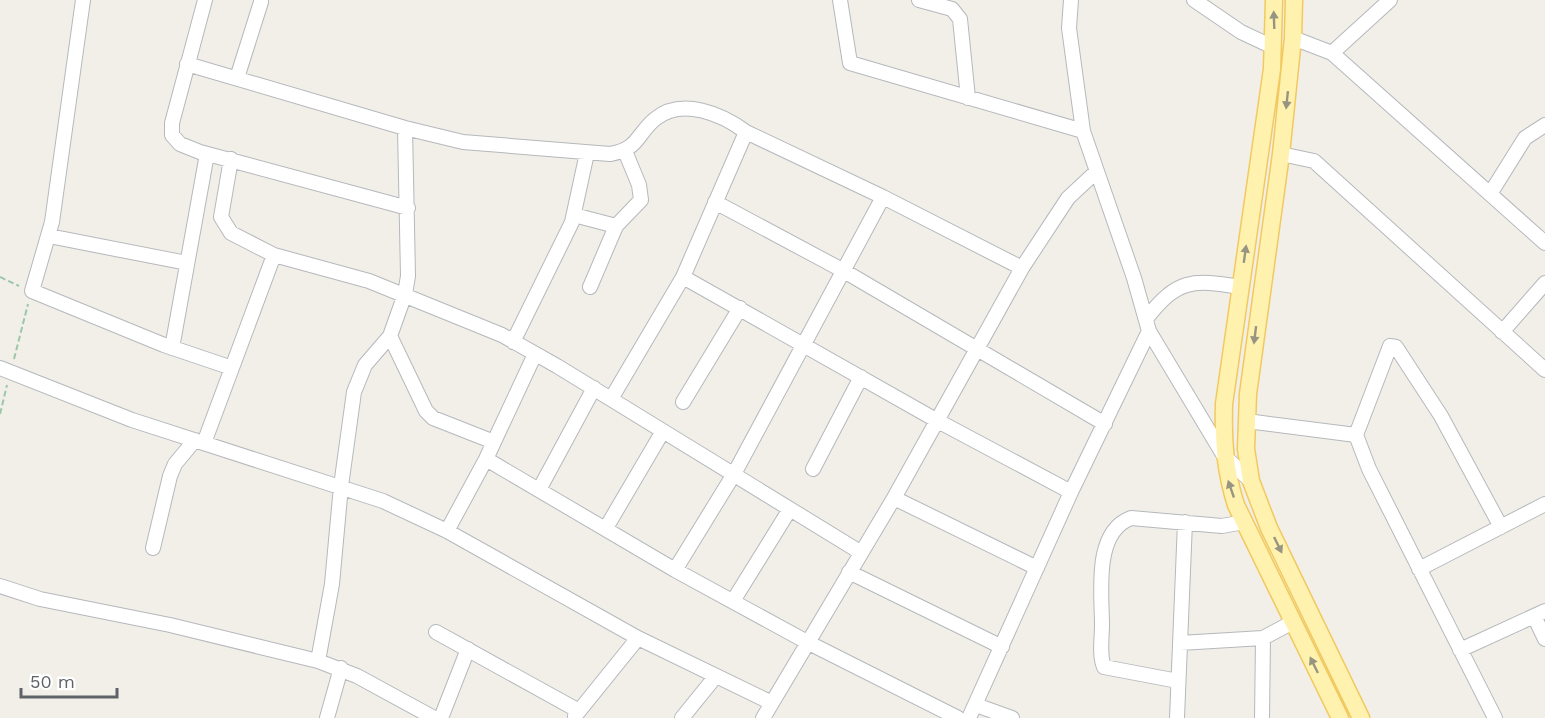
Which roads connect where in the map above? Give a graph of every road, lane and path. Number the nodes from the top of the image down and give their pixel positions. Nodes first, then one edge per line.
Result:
1 (82, 0) edge
2 (205, 0) edge
3 (840, 0) edge
4 (920, 0) edge
5 (1072, 0) edge
6 (1194, 0) edge
7 (1274, 0) edge
8 (1294, 0) edge
9 (1390, 0) edge
10 (261, 2) dead end
11 (1209, 5) edge
12 (1293, 38) junction
13 (1274, 47) junction
14 (1332, 53) junction
15 (187, 64) junction
16 (237, 78) junction
17 (968, 98) junction
18 (405, 128) junction
19 (1543, 128) edge
20 (1083, 131) junction
21 (746, 132) junction
22 (625, 151) junction
23 (587, 153) junction
24 (207, 154) junction
25 (1281, 154) junction
26 (231, 159) junction
27 (1097, 171) junction
28 (1490, 194) junction
29 (883, 197) junction
30 (715, 202) junction
31 (408, 208) junction
32 (574, 215) junction
33 (616, 226) junction
34 (49, 236) junction
35 (1545, 243) edge
36 (274, 255) junction
37 (187, 263) junction
38 (1022, 268) junction
39 (844, 271) junction
40 (0, 277) edge
41 (683, 277) junction
42 (1545, 283) edge
43 (590, 287) dead end
44 (1240, 287) junction
45 (32, 291) junction
46 (405, 294) junction
47 (740, 308) junction
48 (1147, 325) junction
49 (1502, 332) junction
50 (390, 336) junction
51 (513, 342) junction
52 (804, 344) junction
53 (171, 348) junction
54 (976, 349) junction
55 (535, 354) junction
56 (232, 368) junction
57 (1545, 370) edge
58 (5, 371) edge
59 (861, 377) junction
60 (594, 388) junction
61 (611, 399) junction
62 (683, 402) dead end
63 (0, 414) edge
64 (936, 420) junction
65 (1247, 421) junction
66 (1104, 424) junction
67 (663, 431) junction
68 (1356, 435) junction
69 (200, 441) junction
70 (494, 442) junction
71 (1224, 456) junction
72 (486, 459) junction
73 (813, 469) dead end
74 (734, 474) junction
75 (1251, 481) junction
76 (341, 486) junction
77 (540, 488) junction
78 (1071, 492) junction
79 (894, 498) junction
80 (1545, 504) edge
81 (790, 509) junction
82 (1185, 522) junction
83 (1244, 522) junction
84 (1501, 527) junction
85 (606, 528) junction
86 (447, 531) junction
87 (153, 548) dead end
88 (860, 552) junction
89 (1037, 568) junction
90 (1419, 569) junction
91 (675, 570) junction
92 (849, 572) junction
93 (0, 586) edge
94 (733, 601) junction
95 (1539, 614) edge
96 (1293, 622) junction
97 (436, 632) dead end
98 (638, 638) junction
99 (1263, 638) junction
100 (1545, 639) edge
101 (807, 642) junction
102 (1180, 643) junction
103 (1002, 647) junction
104 (468, 649) junction
105 (1460, 650) junction
106 (318, 661) junction
107 (341, 668) junction
108 (716, 676) junction
109 (1178, 681) junction
110 (772, 703) junction
111 (976, 705) junction
112 (576, 715) edge
113 (327, 718) edge
114 (434, 718) edge
115 (441, 718) edge
116 (682, 718) edge
117 (764, 718) edge
118 (958, 718) edge
119 (969, 718) edge
120 (1012, 718) edge
121 (1177, 718) edge
122 (1262, 718) edge
123 (1340, 718) edge
124 (1361, 718) edge
125 (1495, 718) edge

1 - 34 street
2 - 15 street
3 - 17 street
4 - 17 street
5 - 20 street
6 - 11 street
13 -> 7 main road
8 - 12 main road
9 - 14 street
10 - 16 street
11 - 13 street
12 - 14 street
12 -> 25 main road
44 -> 13 main road
14 - 28 street
15 - 16 street
15 - 24 street
16 - 18 street
17 - 20 street
18 - 23 street
18 - 31 street
19 - 28 street
20 - 27 street
21 - 22 street
21 - 29 street
21 - 30 street
22 - 23 street
22 - 33 street
23 - 32 street
24 - 26 street
24 - 37 street
25 - 49 street
25 -> 65 main road
26 - 31 street
26 - 36 street
27 - 38 street
27 - 48 street
28 - 35 street
29 - 38 street
29 - 39 street
30 - 39 street
30 - 41 street
31 - 46 street
32 - 33 street
32 - 51 street
33 - 43 street
34 - 37 street
34 - 45 street
36 - 46 street
36 - 56 street
37 - 53 street
38 - 54 street
39 - 52 street
39 - 54 street
40 - 45 path
41 - 47 street
41 - 61 street
42 - 49 street
44 - 48 street
44 - 71 main road
45 - 53 street
45 - 58 path
46 - 50 street
46 - 51 street
47 - 52 street
47 - 62 street
48 - 66 street
48 - 71 street
49 - 57 street
50 - 70 street
50 - 76 street
51 - 55 street
52 - 59 street
52 - 74 street
53 - 56 street
54 - 64 street
54 - 66 street
55 - 60 street
55 - 70 street
56 - 69 street
58 - 63 path
58 - 69 street
59 - 64 street
59 - 73 street
60 - 61 street
60 - 77 street
61 - 67 street
64 - 78 street
64 - 79 street
65 - 68 street
65 - 75 main road
66 - 78 street
67 - 74 street
67 - 85 street
68 - 84 street
68 - 90 street
69 - 76 street
69 - 87 street
70 - 72 street
71 - 75 street
83 -> 71 main road
72 - 77 street
72 - 86 street
74 - 81 street
74 - 91 street
75 -> 124 main road
76 - 86 street
76 - 106 street
77 - 85 street
78 - 89 street
79 - 88 street
79 - 89 street
80 - 84 street
81 - 88 street
81 - 94 street
82 - 83 street
82 - 102 street
82 - 109 street
83 - 96 main road
84 - 90 street
85 - 91 street
86 - 98 street
88 - 92 street
89 - 103 street
90 - 105 street
91 - 94 street
92 - 101 street
92 - 103 street
93 - 106 street
94 - 101 street
95 - 100 street
95 - 105 street
96 - 99 street
123 -> 96 main road
97 - 104 street
98 - 108 street
98 - 112 street
99 - 102 street
99 - 122 street
101 - 110 street
101 - 118 street
102 - 109 street
103 - 111 street
104 - 112 street
104 - 115 street
105 - 125 street
106 - 107 street
107 - 113 street
107 - 114 street
108 - 110 street
108 - 116 street
109 - 121 street
110 - 117 street
111 - 119 street
111 - 120 street

